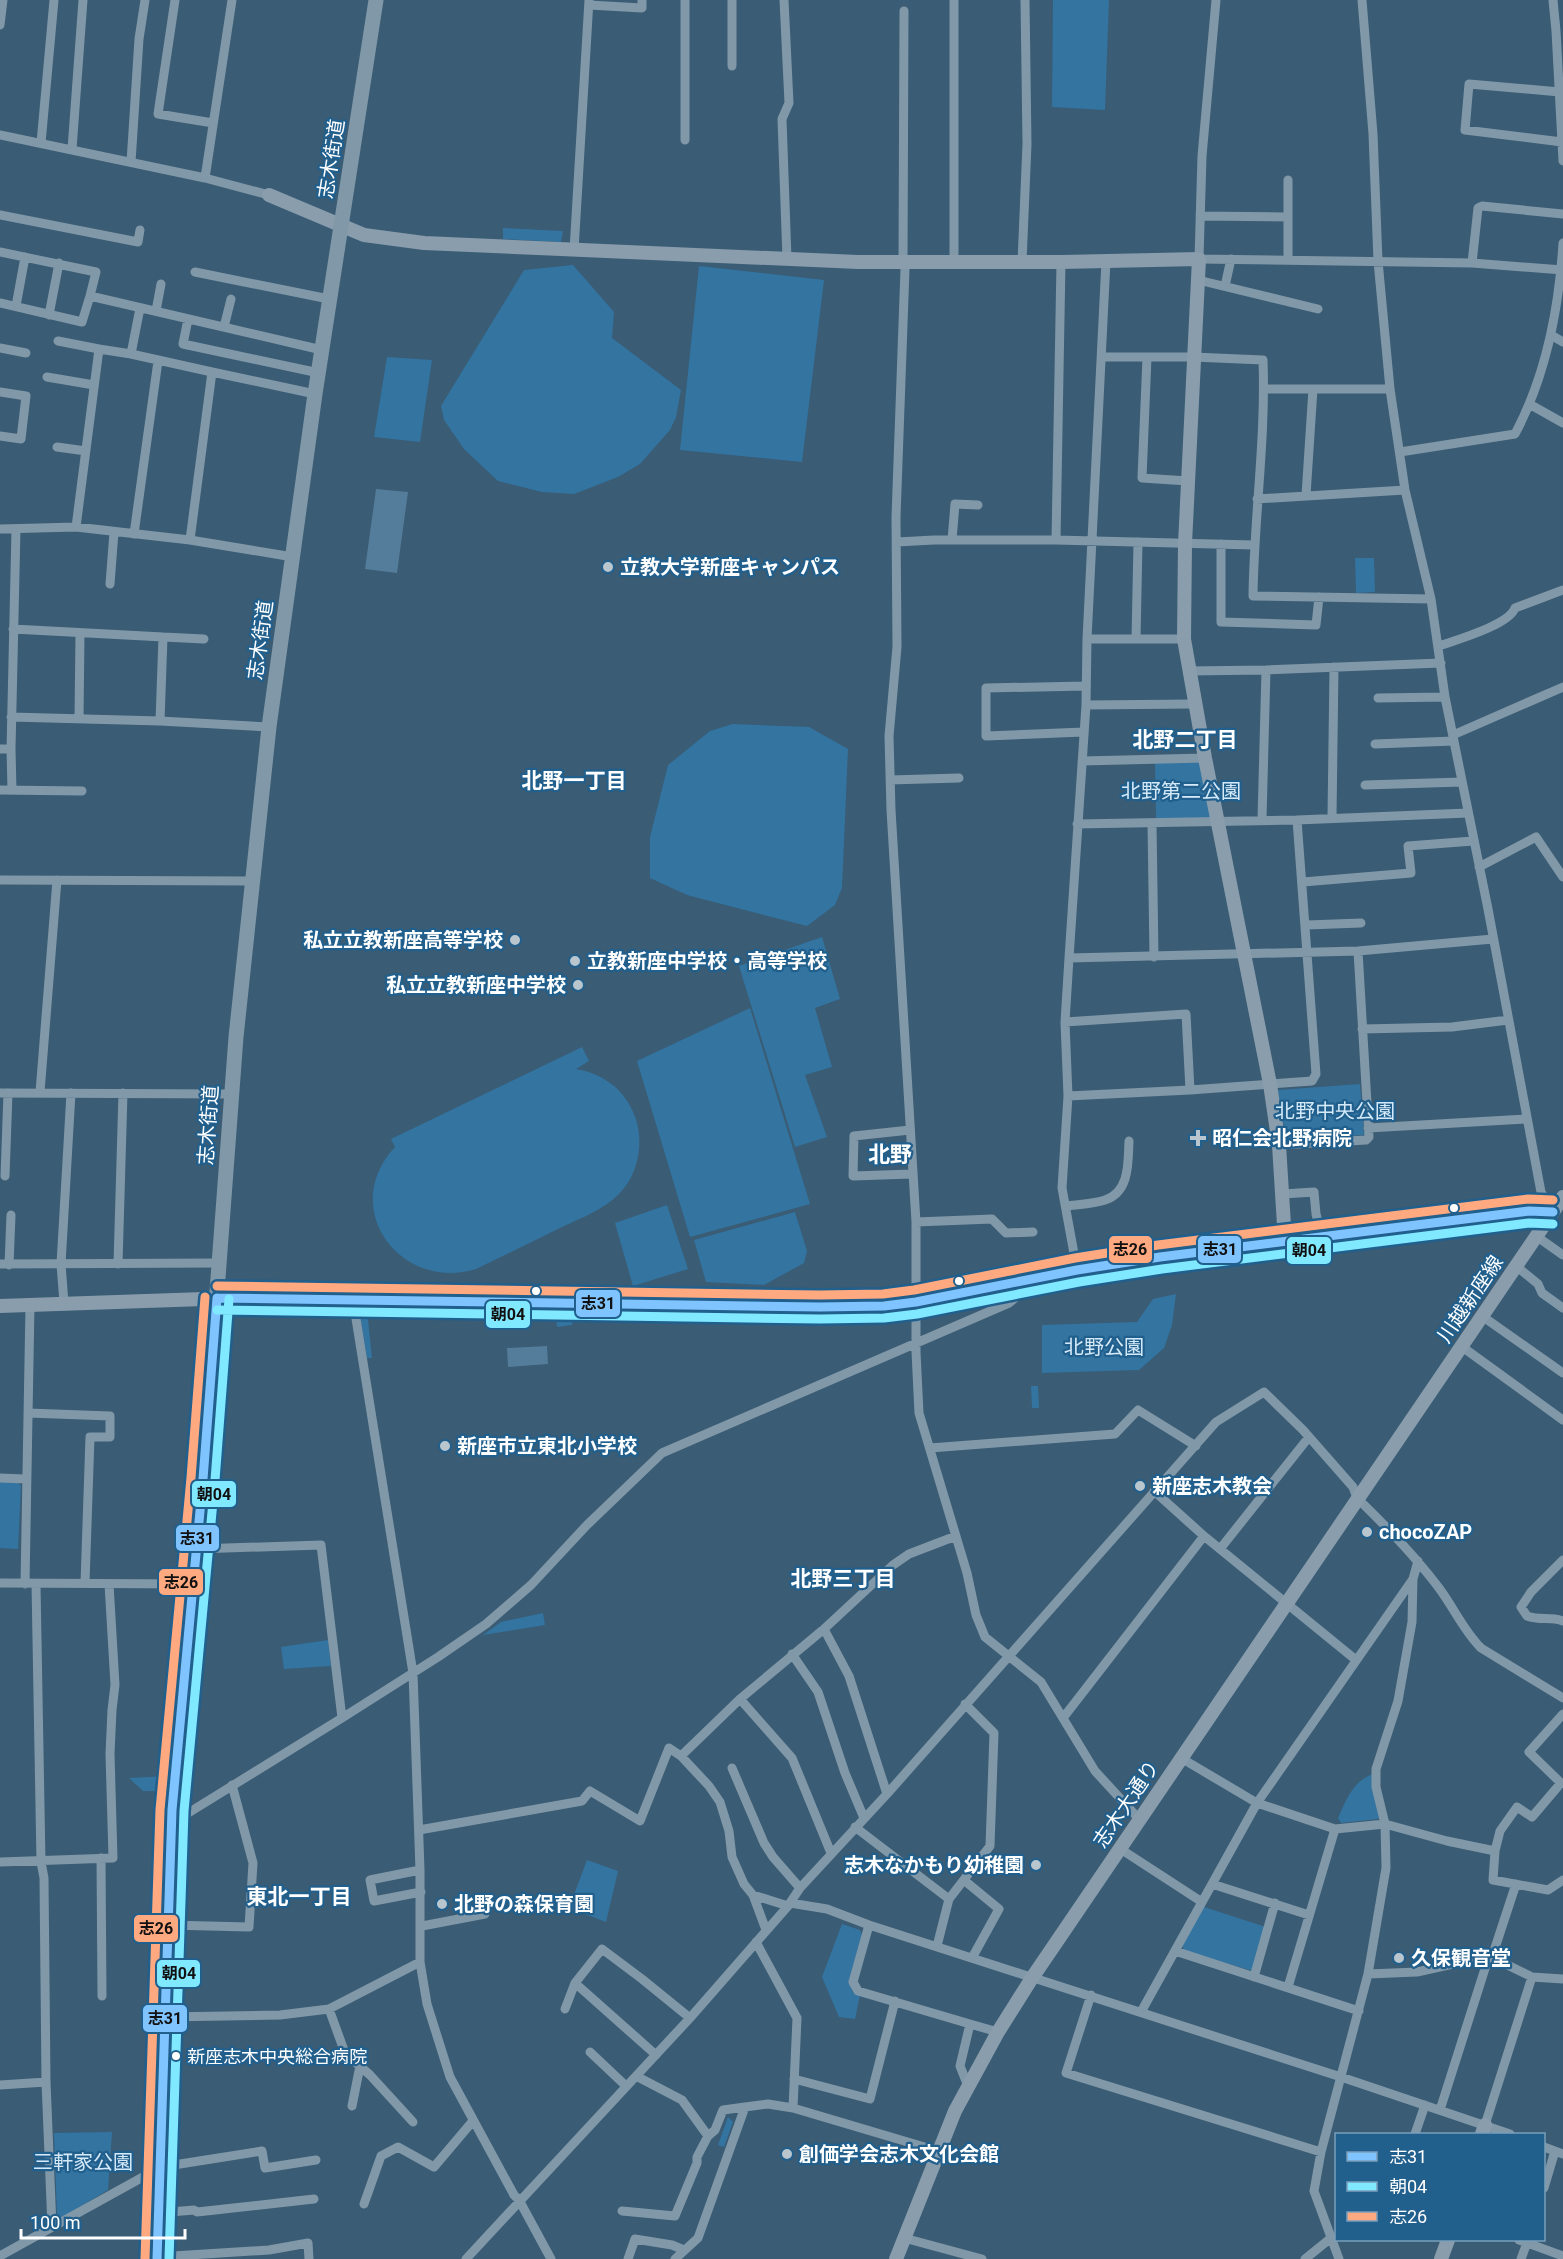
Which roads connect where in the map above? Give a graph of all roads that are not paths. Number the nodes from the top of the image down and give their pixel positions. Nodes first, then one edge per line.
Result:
1 (3, 0) edge
2 (54, 0) edge
3 (82, 0) edge
4 (145, 0) edge
5 (175, 0) edge
6 (232, 0) edge
7 (376, 0) edge
8 (642, 0) edge
9 (685, 0) edge
10 (732, 0) edge
11 (784, 0) edge
12 (954, 0) edge
13 (1025, 0) edge
14 (1216, 0) edge
15 (1362, 0) edge
16 (1553, 0) edge
17 (589, 3) edge
18 (904, 11) dead end
19 (0, 25) edge
20 (1560, 31) edge
21 (732, 66) dead end
22 (1560, 92) junction
23 (213, 123) junction
24 (0, 135) edge
25 (685, 140) dead end
26 (1562, 142) edge
27 (41, 143) junction
28 (72, 149) junction
29 (1563, 161) edge
30 (131, 162) junction
31 (205, 178) junction
32 (1288, 180) dead end
33 (269, 195) joint
34 (1563, 214) edge
35 (0, 215) edge
36 (1200, 216) junction
37 (1288, 217) junction
38 (342, 225) junction
39 (140, 230) dead end
40 (1563, 243) edge
41 (574, 250) junction
42 (0, 252) edge
43 (25, 257) junction
44 (1199, 259) junction
45 (1230, 259) junction
46 (787, 260) junction
47 (1288, 260) junction
48 (1106, 261) junction
49 (1378, 261) junction
50 (1022, 262) junction
51 (1061, 262) junction
52 (58, 263) junction
53 (903, 263) junction
54 (954, 263) junction
55 (1472, 263) junction
56 (1562, 269) edge
57 (195, 272) dead end
58 (1198, 280) junction
59 (160, 284) dead end
60 (1225, 286) junction
61 (90, 296) junction
62 (231, 299) dead end
63 (329, 299) junction
64 (0, 303) edge
65 (16, 306) junction
66 (140, 308) junction
67 (1318, 309) dead end
68 (156, 311) junction
69 (49, 315) junction
70 (188, 319) junction
71 (225, 327) junction
72 (1551, 336) junction
73 (58, 341) dead end
74 (1563, 342) edge
75 (0, 348) edge
76 (99, 349) junction
77 (322, 350) junction
78 (26, 353) dead end
79 (131, 354) junction
80 (1102, 357) junction
81 (1147, 357) junction
82 (1193, 357) junction
83 (158, 361) junction
84 (212, 372) junction
85 (319, 373) junction
86 (47, 376) dead end
87 (94, 385) junction
88 (1264, 389) junction
89 (1313, 389) junction
90 (1390, 389) junction
91 (0, 392) edge
92 (315, 394) junction
93 (1530, 405) junction
94 (1563, 423) edge
95 (0, 436) edge
96 (57, 447) dead end
97 (86, 451) junction
98 (1400, 452) junction
99 (1188, 481) junction
100 (1405, 490) junction
101 (1306, 495) junction
102 (1257, 499) junction
103 (978, 505) dead end
104 (76, 527) junction
105 (0, 529) edge
106 (16, 529) junction
107 (114, 532) junction
108 (134, 534) junction
109 (190, 540) junction
110 (952, 540) junction
111 (1056, 540) junction
112 (1092, 541) junction
113 (897, 542) junction
114 (1138, 542) junction
115 (1185, 544) junction
116 (1221, 544) junction
117 (1253, 545) junction
118 (293, 557) junction
119 (110, 584) dead end
120 (1563, 590) edge
121 (1319, 597) junction
122 (1431, 599) junction
123 (13, 629) junction
124 (80, 633) junction
125 (163, 637) junction
126 (204, 639) dead end
127 (1087, 639) junction
128 (1136, 639) junction
129 (1184, 639) junction
130 (1439, 646) junction
131 (1441, 663) junction
132 (1334, 667) junction
133 (1188, 670) junction
134 (1266, 670) junction
135 (1086, 686) junction
136 (1563, 687) edge
137 (1445, 697) junction
138 (1378, 698) dead end
139 (1086, 705) junction
140 (1194, 705) junction
141 (11, 717) junction
142 (79, 718) junction
143 (160, 721) junction
144 (269, 727) junction
145 (1084, 732) junction
146 (1453, 738) junction
147 (1374, 744) dead end
148 (0, 749) edge
149 (11, 749) junction
150 (1205, 758) junction
151 (1082, 761) junction
152 (959, 778) dead end
153 (890, 780) junction
154 (1462, 782) junction
155 (1365, 786) dead end
156 (0, 790) edge
157 (12, 790) junction
158 (82, 791) dead end
159 (1468, 813) junction
160 (1332, 817) junction
161 (1262, 819) junction
162 (1218, 820) junction
163 (1297, 820) junction
164 (1152, 823) junction
165 (1077, 824) junction
166 (1473, 841) junction
167 (1479, 867) junction
168 (1563, 877) edge
169 (0, 880) edge
170 (57, 880) junction
171 (252, 881) junction
172 (1303, 882) junction
173 (1361, 922) dead end
174 (1306, 925) junction
175 (1493, 939) junction
176 (1358, 951) junction
177 (1307, 953) junction
178 (1244, 955) junction
179 (1154, 957) junction
180 (1069, 958) junction
181 (1508, 1020) junction
182 (1065, 1022) junction
183 (1362, 1029) junction
184 (1270, 1084) junction
185 (1190, 1090) junction
186 (40, 1092) junction
187 (4, 1093) edge
188 (71, 1093) junction
189 (123, 1093) junction
190 (231, 1094) junction
191 (1068, 1096) junction
192 (1527, 1119) junction
193 (1368, 1128) junction
194 (910, 1130) junction
195 (1129, 1141) dead end
196 (1279, 1145) junction
197 (912, 1174) junction
198 (5, 1176) dead end
199 (1283, 1194) junction
200 (1563, 1197) edge
201 (1067, 1206) junction
202 (1553, 1212) junction
203 (11, 1215) dead end
204 (916, 1222) junction
205 (1033, 1232) dead end
206 (1536, 1236) junction
207 (1322, 1237) junction
208 (1285, 1241) junction
209 (1563, 1255) edge
210 (219, 1263) junction
211 (5, 1264) edge
212 (61, 1264) junction
213 (118, 1264) junction
214 (1516, 1266) junction
215 (1077, 1270) junction
216 (1018, 1282) junction
217 (217, 1298) junction
218 (353, 1300) junction
219 (916, 1302) junction
220 (64, 1303) junction
221 (30, 1305) junction
222 (0, 1306) edge
223 (1563, 1308) edge
224 (1482, 1316) junction
225 (916, 1342) junction
226 (1461, 1346) junction
227 (1563, 1373) edge
228 (1428, 1394) joint
229 (28, 1413) junction
230 (1563, 1420) edge
231 (1309, 1437) junction
232 (1196, 1446) junction
233 (930, 1449) junction
234 (0, 1478) edge
235 (25, 1479) junction
236 (1154, 1491) junction
237 (1358, 1498) junction
238 (956, 1536) junction
239 (1204, 1536) junction
240 (196, 1549) junction
241 (1220, 1549) junction
242 (1563, 1560) edge
243 (1418, 1562) junction
244 (1413, 1579) junction
245 (0, 1583) edge
246 (25, 1584) junction
247 (36, 1584) junction
248 (85, 1584) junction
249 (109, 1584) junction
250 (193, 1584) junction
251 (1285, 1604) junction
252 (1563, 1621) edge
253 (824, 1629) junction
254 (792, 1654) junction
255 (1008, 1657) junction
256 (1356, 1660) junction
257 (413, 1673) junction
258 (1563, 1698) edge
259 (740, 1699) junction
260 (965, 1704) junction
261 (1563, 1714) edge
262 (342, 1718) junction
263 (1063, 1718) junction
264 (681, 1756) junction
265 (1181, 1758) junction
266 (732, 1768) dead end
267 (232, 1785) junction
268 (887, 1794) junction
269 (1257, 1803) junction
270 (864, 1818) junction
271 (1139, 1819) junction
272 (172, 1823) junction
273 (1385, 1824) junction
274 (855, 1827) junction
275 (1335, 1829) junction
276 (419, 1830) junction
277 (1119, 1848) junction
278 (1495, 1851) junction
279 (831, 1854) junction
280 (100, 1858) junction
281 (0, 1862) edge
282 (41, 1862) junction
283 (420, 1870) junction
284 (1563, 1880) edge
285 (965, 1881) junction
286 (1212, 1884) junction
287 (1516, 1884) junction
288 (800, 1888) junction
289 (421, 1892) junction
290 (753, 1895) junction
291 (949, 1899) junction
292 (1202, 1902) junction
293 (1275, 1903) junction
294 (789, 1904) junction
295 (485, 1914) dead end
296 (1309, 1915) junction
297 (168, 1925) junction
298 (869, 1925) junction
299 (422, 1926) junction
300 (766, 1930) junction
301 (756, 1942) junction
302 (937, 1946) junction
303 (1175, 1951) junction
304 (1491, 1956) junction
305 (972, 1959) junction
306 (420, 1962) junction
307 (1368, 1974) junction
308 (1254, 1977) junction
309 (1532, 1977) junction
310 (1032, 1978) junction
311 (1563, 1979) edge
312 (575, 1983) junction
313 (1288, 1987) junction
314 (1090, 1995) junction
315 (102, 1996) dead end
316 (895, 2001) junction
317 (565, 2008) dead end
318 (328, 2009) junction
319 (1359, 2011) junction
320 (1141, 2012) junction
321 (165, 2017) junction
322 (690, 2018) junction
323 (970, 2024) junction
324 (998, 2032) junction
325 (590, 2052) dead end
326 (656, 2055) junction
327 (360, 2066) junction
328 (636, 2076) junction
329 (1341, 2077) junction
330 (794, 2079) junction
331 (46, 2082) junction
332 (0, 2085) edge
333 (626, 2086) junction
334 (968, 2086) junction
335 (1425, 2105) junction
336 (352, 2106) dead end
337 (745, 2107) junction
338 (793, 2108) junction
339 (1440, 2110) junction
340 (414, 2122) dead end
341 (472, 2122) junction
342 (1484, 2130) edge
343 (1415, 2133) edge
344 (1504, 2133) edge
345 (708, 2136) junction
346 (938, 2151) junction
347 (1321, 2152) junction
348 (1559, 2152) edge
349 (316, 2160) dead end
350 (161, 2167) junction
351 (1545, 2186) edge
352 (314, 2199) dead end
353 (519, 2200) junction
354 (364, 2204) dead end
355 (622, 2211) dead end
356 (159, 2213) junction
357 (1335, 2220) edge
358 (1326, 2223) junction
359 (52, 2228) junction
360 (904, 2238) junction
361 (1331, 2238) junction
362 (1448, 2241) edge
363 (1524, 2241) edge
364 (1526, 2241) edge
365 (684, 2250) junction
366 (13, 2254) edge
367 (945, 2254) edge
368 (0, 2256) edge
369 (1563, 2256) edge
370 (157, 2258) edge
371 (309, 2259) edge
372 (466, 2259) edge
373 (551, 2259) edge
374 (628, 2259) edge
375 (675, 2259) edge
376 (896, 2259) edge
377 (982, 2259) edge
378 (1305, 2259) edge
379 (1339, 2259) edge
380 (1441, 2259) edge
381 (1521, 2259) edge

1 - 19 street
2 - 27 street
3 - 28 street
4 - 30 street
5 - 23 street
6 - 23 street
7 - 38 main road, 志木街道
8 - 17 street
9 - 25 street
10 - 21 street
11 - 46 street
12 - 54 street
13 - 50 street
14 - 36 street
15 - 49 street
16 - 20 street
17 - 41 street
18 - 53 street
20 - 22 street
22 - 26 street
22 - 26 street
23 - 31 street
24 - 27 street
26 - 29 street
27 - 28 street
28 - 30 street
30 - 31 street
31 - 33 street
32 - 37 street
33 - 38 street
34 - 55 street
35 - 39 street
36 - 37 street
36 - 44 street
37 - 47 street
38 - 41 street
38 - 63 main road, 志木街道
40 - 56 street
41 - 46 street
42 - 43 street
43 - 52 street
43 - 65 street
44 - 45 street
44 - 48 street
44 - 58 street
45 - 47 street
45 - 60 street
46 - 53 street
47 - 49 street
48 - 51 street
48 - 80 street
49 - 55 street
49 - 90 street
50 - 51 street
50 - 54 street
51 - 111 street
52 - 61 street
52 - 69 street
53 - 54 street
53 - 113 street
55 - 56 street
56 - 72 street
57 - 63 street
58 - 60 street
58 - 82 street
59 - 68 street
60 - 67 street
61 - 66 street
61 - 69 street
62 - 71 street
63 - 77 main road, 志木街道
64 - 65 street
65 - 69 street
66 - 68 street
66 - 79 street
68 - 70 street
70 - 71 street
70 - 85 street
71 - 77 street
72 - 74 street
72 - 93 street
73 - 76 street
75 - 78 street
76 - 79 street
76 - 87 street
77 - 85 main road, 志木街道
79 - 83 street
80 - 81 street
80 - 112 street
81 - 82 street
81 - 99 street
82 - 88 street
82 - 99 street
83 - 84 street
83 - 108 street
84 - 92 street
84 - 109 street
85 - 92 main road, 志木街道
86 - 87 street
87 - 97 street
88 - 89 street
88 - 102 street
89 - 90 street
89 - 101 street
90 - 98 street
91 - 95 street
92 - 118 main road, 志木街道
93 - 94 street
93 - 98 street
96 - 97 street
97 - 104 street
98 - 100 street
99 - 115 street
100 - 101 street
100 - 122 street
101 - 102 street
102 - 117 street
103 - 110 street
104 - 106 street
104 - 107 street
105 - 106 street
106 - 123 street
107 - 108 street
107 - 119 street
108 - 109 street
109 - 118 street
110 - 111 street
110 - 113 street
111 - 112 street
112 - 114 street
112 - 127 street
113 - 153 street
114 - 115 street
114 - 128 street
115 - 116 street
115 - 129 street
116 - 117 street
116 - 121 street
117 - 121 street
118 - 144 main road, 志木街道
120 - 130 street
121 - 122 street
122 - 130 street
123 - 124 street
123 - 141 street
124 - 125 street
124 - 142 street
125 - 126 street
125 - 143 street
127 - 128 street
127 - 135 street
128 - 129 street
129 - 133 street
130 - 131 street
131 - 132 street
131 - 137 street
132 - 134 street
132 - 160 street
133 - 134 street
133 - 140 street
134 - 161 street
135 - 139 street
135 - 145 street
136 - 146 street
137 - 138 street
137 - 146 street
139 - 140 street
139 - 145 street
140 - 150 street
141 - 142 street
141 - 149 street
142 - 143 street
143 - 144 street
144 - 171 main road, 志木街道
145 - 151 street
146 - 147 street
146 - 154 street
148 - 149 street
149 - 157 street
150 - 151 street
150 - 162 street
151 - 165 street
152 - 153 street
153 - 194 street
154 - 155 street
154 - 159 street
156 - 157 street
157 - 158 street
159 - 160 street
159 - 166 street
160 - 163 street
161 - 162 street
161 - 163 street
162 - 164 street
162 - 178 street
163 - 172 street
164 - 165 street
164 - 179 street
165 - 180 street
166 - 167 street
166 - 172 street
167 - 168 street
167 - 175 street
169 - 170 street
170 - 171 street
170 - 186 street
171 - 190 main road, 志木街道
172 - 174 street
173 - 174 street
174 - 177 street
175 - 176 street
175 - 181 street
176 - 177 street
176 - 183 street
177 - 178 street
177 - 184 street
178 - 179 street
178 - 184 street
179 - 180 street
180 - 182 street
181 - 183 street
181 - 192 street
182 - 185 street
182 - 191 street
183 - 193 street
184 - 185 street
184 - 196 street
185 - 191 street
186 - 187 street
186 - 188 street
187 - 198 street
188 - 189 street
188 - 212 street
189 - 190 street
189 - 213 street
190 - 210 main road, 志木街道
191 - 201 street
192 - 193 street
192 - 202 street
193 - 196 street
194 - 197 street
194 - 197 street
195 - 201 street
196 - 199 street
197 - 204 street
199 - 207 street
199 - 208 street
200 - 202 street, 川越新座線
201 - 215 street
202 - 206 street, 川越新座線
202 - 207 street
203 - 211 street
204 - 205 street
204 - 219 street
206 - 209 street
206 - 214 street, 川越新座線
207 - 208 street
208 - 215 street
210 - 213 street
210 - 217 main road, 志木街道
211 - 212 street
212 - 213 street
212 - 220 street
214 - 223 street
214 - 224 street, 川越新座線
215 - 216 street
216 - 219 street
216 - 225 street
217 - 218 street
217 - 220 street
217 - 240 main road, 志木街道
218 - 219 street
218 - 257 street
219 - 225 street
220 - 221 street
221 - 222 street
221 - 229 street
224 - 226 street, 川越新座線
224 - 227 street
225 - 233 street
225 - 257 street
226 - 228 street, 川越新座線
226 - 230 street
228 - 237 street, 志木大通り
229 - 235 street
229 - 248 street
231 - 232 street
231 - 237 street
231 - 241 street
232 - 233 street
232 - 236 street
233 - 238 street
234 - 235 street
235 - 246 street
236 - 239 street
236 - 255 street
237 - 243 street
237 - 251 street, 志木大通り
238 - 253 street
238 - 255 street
239 - 241 street
239 - 263 street
240 - 250 main road, 志木街道
240 - 262 street
241 - 251 street
242 - 252 street
243 - 244 street
243 - 258 street
244 - 256 street
244 - 273 street
245 - 246 street
246 - 247 street
247 - 248 street
247 - 282 street
248 - 249 street
249 - 250 street
249 - 280 street
250 - 272 main road, 志木街道
251 - 256 street
251 - 265 street, 志木大通り
253 - 254 street
253 - 268 street
254 - 259 street
254 - 270 street
255 - 260 street
255 - 263 street
256 - 269 street
257 - 262 street
257 - 276 street
259 - 264 street
259 - 279 street
260 - 268 street
260 - 285 street
261 - 278 street
262 - 267 street
263 - 271 street
264 - 276 street
264 - 290 street
265 - 269 street
265 - 271 street, 志木大通り
266 - 288 street
267 - 272 street
267 - 297 street
268 - 270 street
269 - 275 street
269 - 286 street
270 - 274 street
271 - 277 street, 志木大通り
272 - 297 main road, 志木街道
273 - 275 street
273 - 278 street
273 - 307 street
274 - 279 street
274 - 291 street
275 - 296 street
276 - 283 street
277 - 292 street
277 - 310 street, 志木大通り
278 - 287 street
279 - 288 street
280 - 282 street
280 - 315 street
281 - 282 street
282 - 331 street
283 - 289 street
283 - 289 street
284 - 287 street
285 - 291 street
285 - 305 street
286 - 292 street
286 - 293 street
287 - 304 street
288 - 294 street
289 - 299 street
290 - 294 street
290 - 300 street
291 - 302 street
292 - 303 street
293 - 296 street
293 - 308 street
294 - 298 street
294 - 300 street
295 - 299 street
296 - 313 street
297 - 321 main road, 志木街道
298 - 302 street
298 - 316 street
299 - 306 street
300 - 301 street
301 - 322 street
301 - 330 street
302 - 305 street
303 - 308 street
303 - 320 street
304 - 307 street
304 - 309 street
304 - 339 street
305 - 310 street
306 - 318 street
306 - 341 street
307 - 319 street
308 - 313 street
309 - 311 street
309 - 342 street
310 - 314 street
310 - 324 street, 志木大通り
312 - 317 street
312 - 322 street
312 - 326 street
313 - 319 street
314 - 320 street
314 - 347 street
316 - 323 street
316 - 330 street
318 - 321 street
318 - 327 street
319 - 329 street
320 - 329 street
321 - 350 main road, 志木街道
322 - 326 street
323 - 324 street
323 - 334 street
324 - 334 street, 志木大通り
325 - 333 street
326 - 328 street
327 - 336 street
327 - 340 street
328 - 333 street
328 - 345 street
329 - 335 street
329 - 347 street
330 - 338 street
331 - 332 street
331 - 359 street
333 - 353 street
334 - 346 street, 志木大通り
335 - 339 street
335 - 343 street
337 - 338 street
337 - 345 street
337 - 365 street
338 - 346 street
339 - 342 street
341 - 353 street
341 - 354 street
342 - 344 street
345 - 355 street
346 - 360 street, 志木大通り
347 - 358 street
348 - 351 street
349 - 350 street
350 - 356 main road, 志木街道
350 - 359 street
352 - 356 street
353 - 372 street
353 - 373 street
356 - 370 main road, 志木街道
357 - 358 street
358 - 361 street
359 - 366 street
360 - 367 street
360 - 376 street, 志木大通り
361 - 378 street
361 - 379 street
362 - 380 street
363 - 381 street
364 - 369 street
365 - 374 street
365 - 375 street
366 - 368 street
367 - 377 street
370 - 371 street

